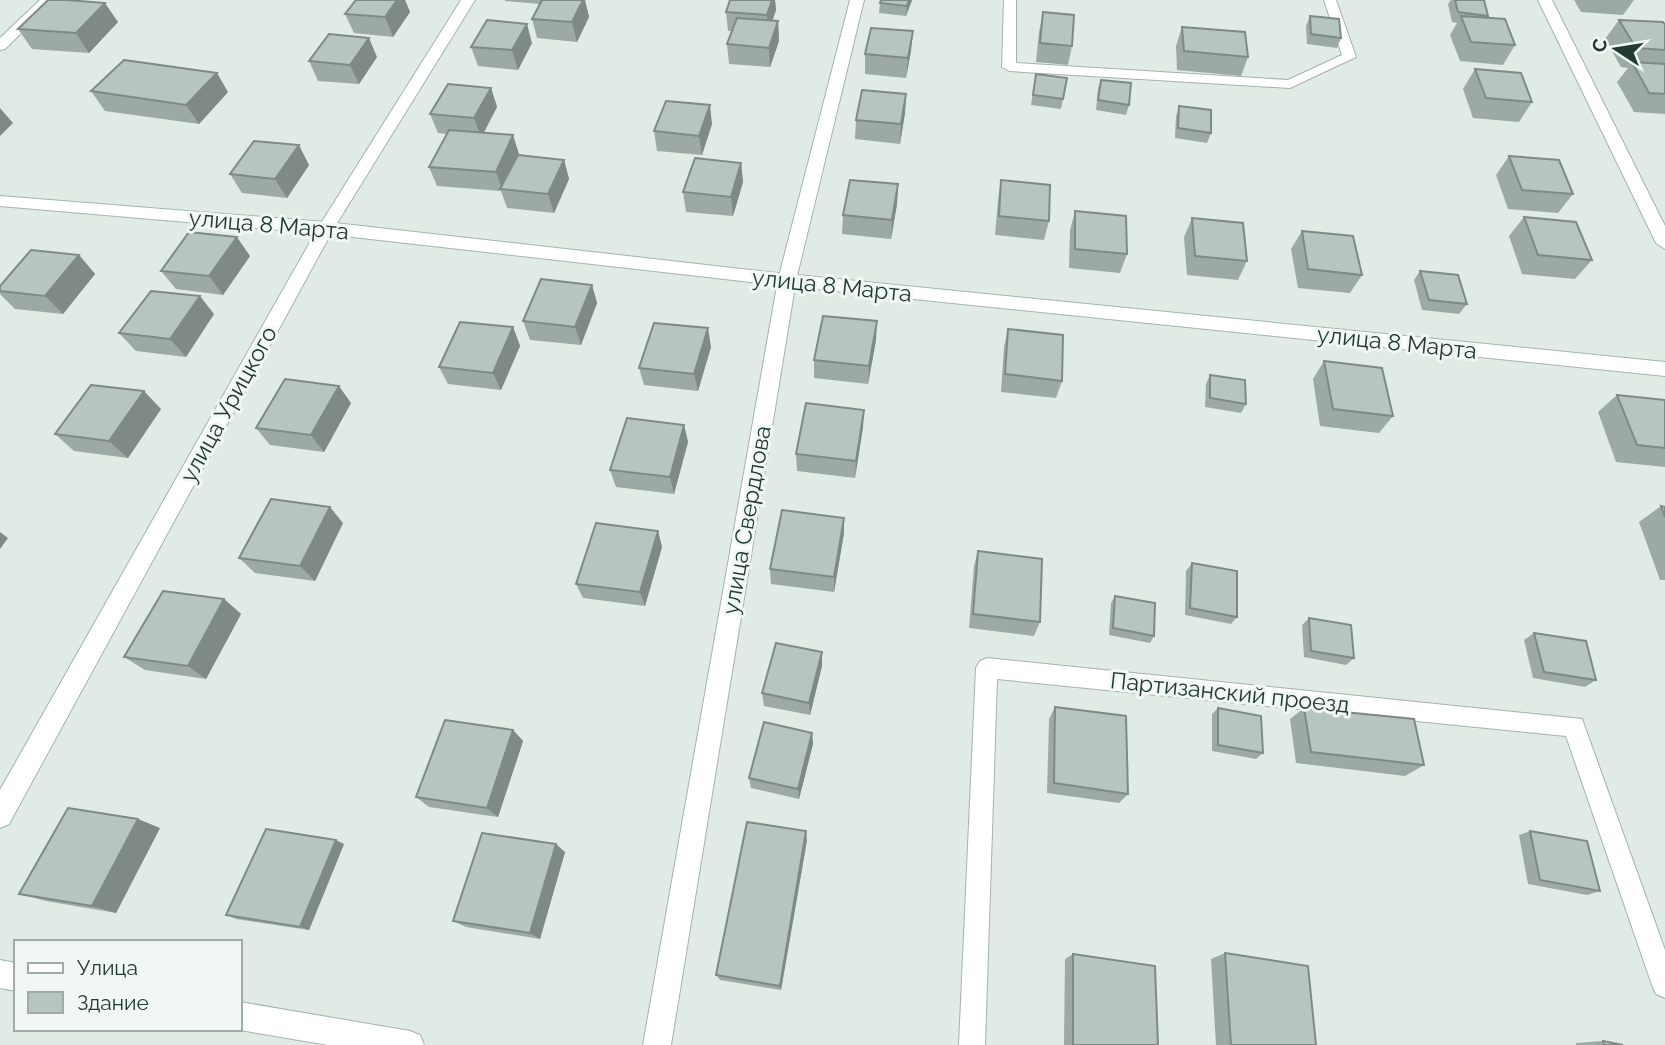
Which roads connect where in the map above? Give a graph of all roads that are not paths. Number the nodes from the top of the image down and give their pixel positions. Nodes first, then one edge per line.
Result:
1 (48, 0) edge
2 (467, 0) edge
3 (857, 0) edge
4 (1010, 0) edge
5 (1330, 0) edge
6 (1545, 0) edge
7 (0, 46) edge
8 (0, 201) edge
9 (326, 228) junction
10 (1665, 243) edge
11 (787, 280) junction
12 (1665, 369) edge
13 (0, 815) edge
14 (1665, 985) edge
15 (242, 1016) edge
16 (410, 1045) edge
17 (657, 1045) edge
18 (972, 1045) edge

1 - 7 street
2 - 9 street, улица Урицкого
3 - 11 street, улица Свердлова
4 - 5 lane
6 - 10 street
8 - 9 street, улица 8 Марта
9 - 11 street, улица 8 Марта
9 - 13 street, улица Урицкого
11 - 12 street, улица 8 Марта
11 - 17 street, улица Свердлова
14 - 18 lane, Партизанский проезд
15 - 16 street

